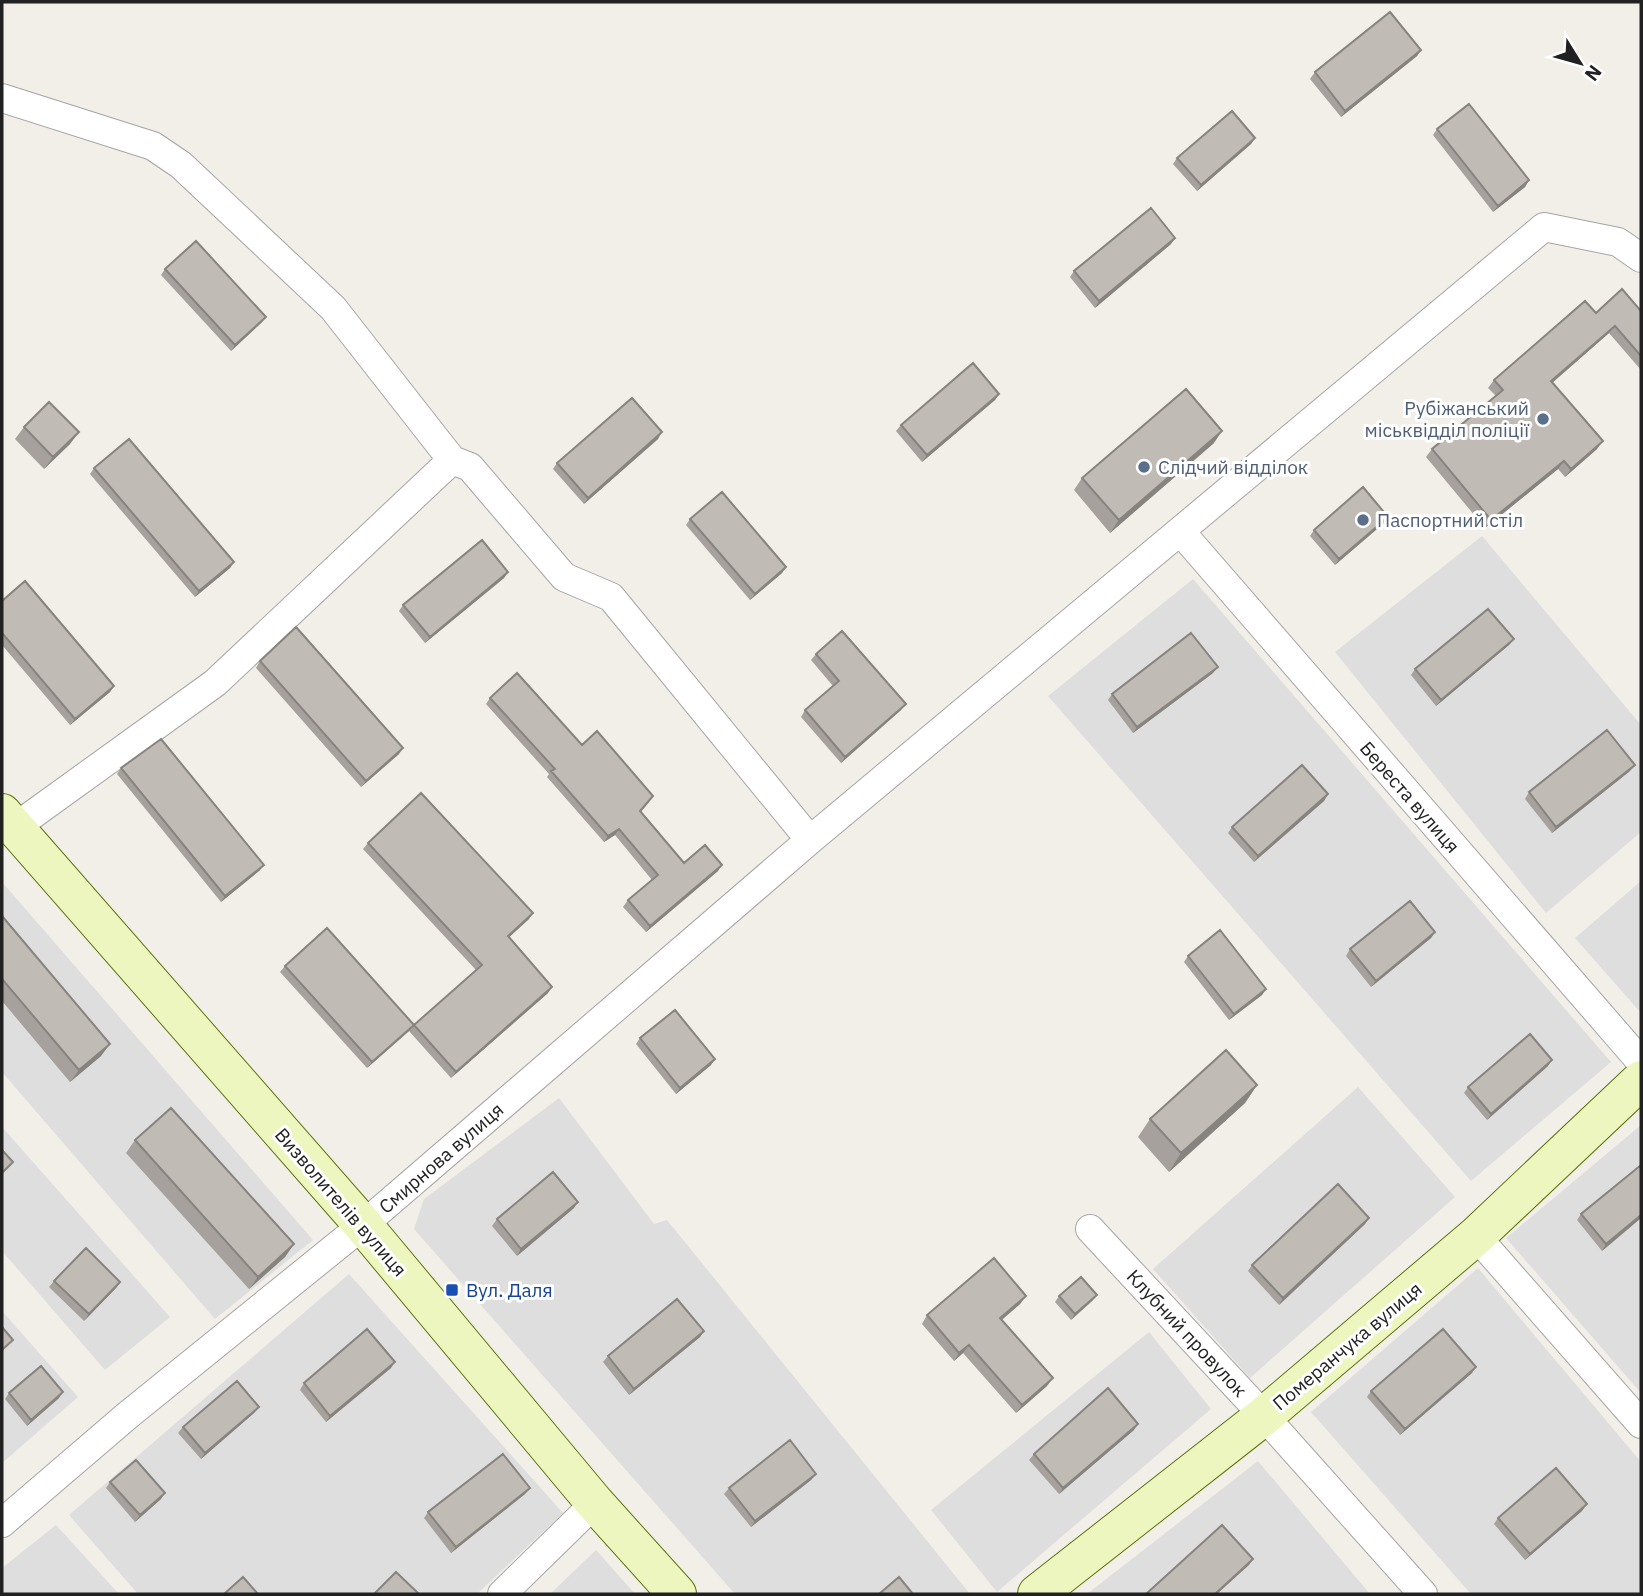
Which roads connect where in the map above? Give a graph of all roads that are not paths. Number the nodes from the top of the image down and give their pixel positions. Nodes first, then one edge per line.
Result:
1 (2, 98) edge
2 (1641, 258) edge
3 (452, 460) junction
4 (1180, 531) junction
5 (8, 820) edge
6 (810, 840) junction
7 (1641, 1062) edge
8 (1641, 1080) edge
9 (363, 1225) junction
10 (1090, 1228) dead end
11 (1476, 1236) junction
12 (1264, 1416) junction
13 (1641, 1424) edge
14 (595, 1503) junction
15 (2, 1523) edge
16 (502, 1594) edge
17 (677, 1594) edge
18 (1037, 1594) edge
19 (1423, 1594) edge

1 - 3 street
2 - 4 street, Смирнова вулиця
3 - 5 street
3 - 6 street
4 - 6 street, Смирнова вулиця
4 - 7 street, Береста вулиця
5 - 9 street, Визволителів вулиця
6 - 9 street, Смирнова вулиця
8 - 11 street, Померанчука вулиця
9 - 14 street, Визволителів вулиця
9 - 15 street, Смирнова вулиця
10 - 12 street, Клубний провулок
11 - 12 street, Померанчука вулиця
11 - 13 street
12 - 18 street, Померанчука вулиця
12 - 19 street, Клубний провулок
14 - 16 street
14 - 17 street, Визволителів вулиця

